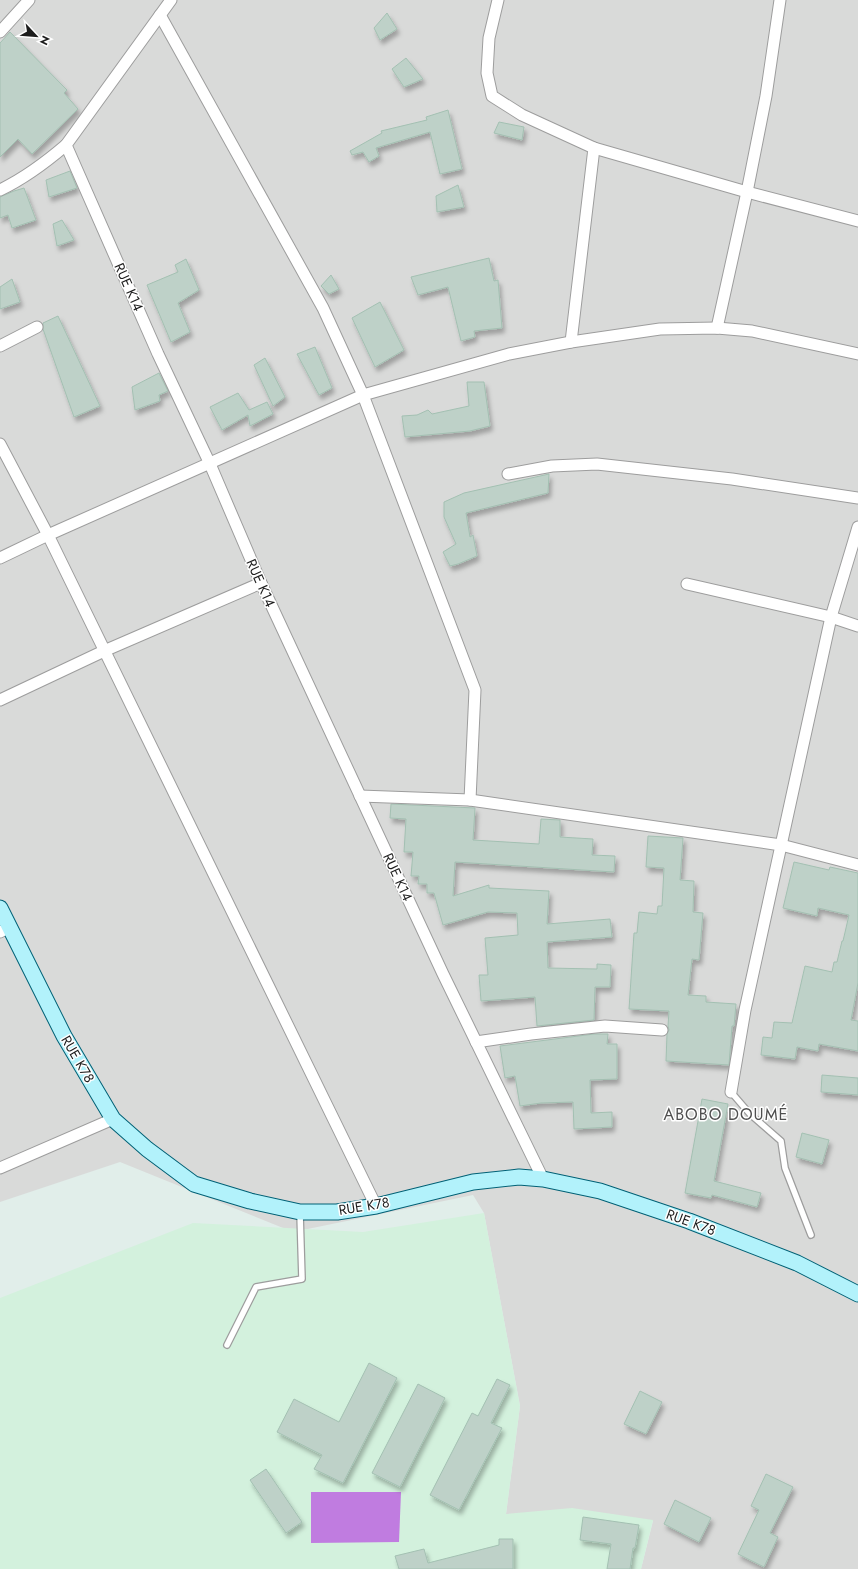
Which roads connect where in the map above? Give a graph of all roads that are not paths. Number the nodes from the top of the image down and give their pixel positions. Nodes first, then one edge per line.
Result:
1 (29, 0) edge
2 (171, 0) edge
3 (498, 0) edge
4 (780, 0) edge
5 (160, 15) junction
6 (0, 32) edge
7 (66, 145) junction
8 (594, 148) junction
9 (0, 190) edge
10 (747, 192) junction
11 (858, 221) edge
12 (37, 328) dead end
13 (717, 328) junction
14 (571, 342) junction
15 (0, 346) edge
16 (858, 354) edge
17 (364, 395) junction
18 (0, 444) edge
19 (210, 464) junction
20 (508, 474) dead end
21 (858, 498) edge
22 (858, 526) edge
23 (48, 535) junction
24 (0, 558) edge
25 (261, 583) junction
26 (687, 584) dead end
27 (831, 618) junction
28 (858, 626) edge
29 (104, 651) junction
30 (0, 700) edge
31 (360, 796) junction
32 (470, 800) junction
33 (781, 845) junction
34 (858, 866) edge
35 (0, 908) edge
36 (5, 929) edge
37 (662, 1030) dead end
38 (476, 1042) junction
39 (731, 1092) joint
40 (113, 1119) junction
41 (0, 1168) edge
42 (543, 1179) junction
43 (376, 1206) junction
44 (300, 1212) junction
45 (810, 1235) dead end
46 (858, 1294) edge
47 (227, 1345) dead end

1 - 6 street
2 - 5 street
3 - 8 street
4 - 10 street
5 - 7 street
5 - 17 street
7 - 9 street
7 - 19 street, RUE K14
8 - 10 street
8 - 14 street
10 - 11 street
10 - 13 street
12 - 15 street
13 - 14 street
13 - 16 street
14 - 17 street
17 - 19 street
17 - 32 street
18 - 23 street
19 - 23 street
19 - 25 street, RUE K14
20 - 21 street
22 - 27 street
23 - 24 street
23 - 29 street
25 - 29 street
25 - 31 street, RUE K14
26 - 27 street
27 - 28 street
27 - 33 street
29 - 30 street
29 - 43 street
31 - 32 street
31 - 38 street, RUE K14
32 - 33 street
33 - 34 street
33 - 39 street
35 - 36 street, RUE K78
36 - 40 street, RUE K78
37 - 38 street
38 - 42 street, RUE K14
39 - 45 lane
40 - 41 street
40 - 44 street, RUE K78
42 - 43 street, RUE K78
42 - 46 street, RUE K78
43 - 44 street, RUE K78
44 - 47 lane

